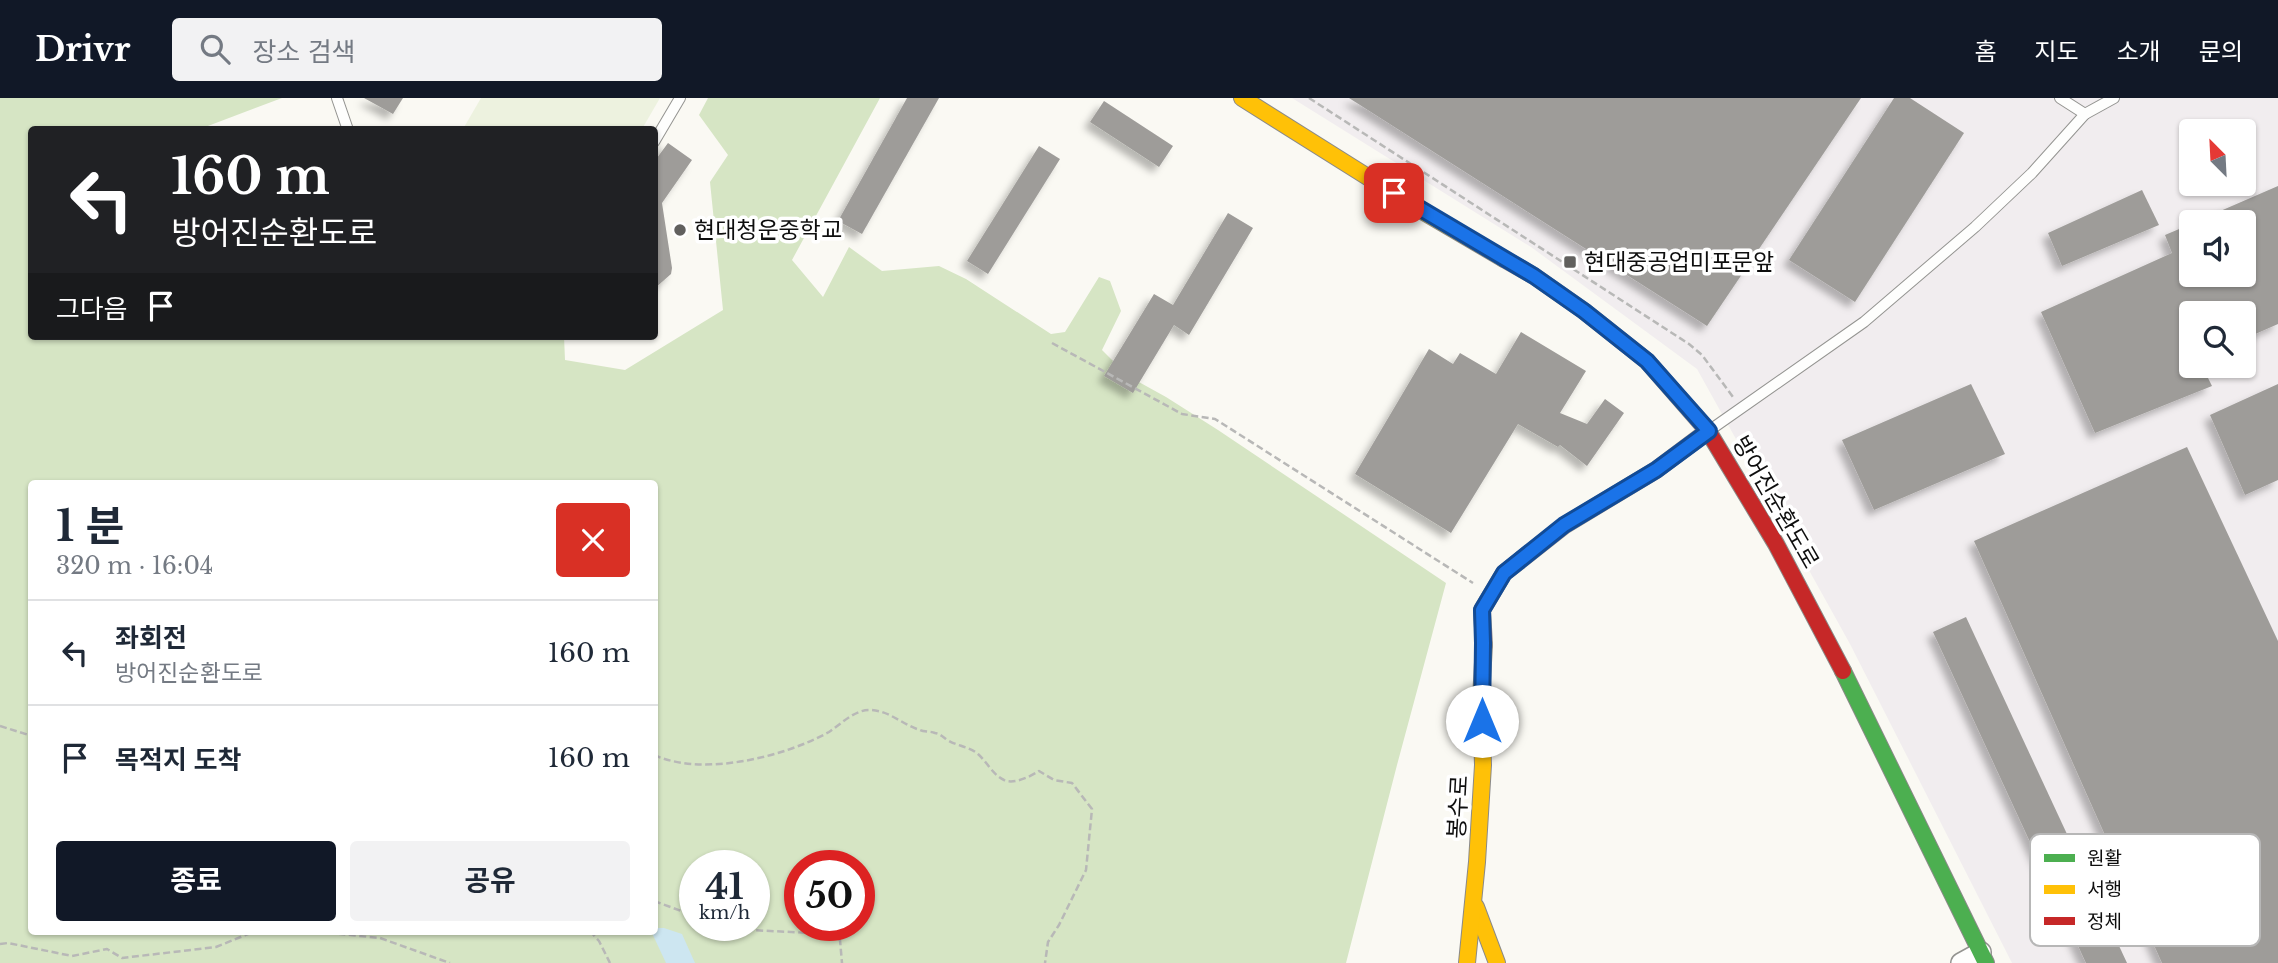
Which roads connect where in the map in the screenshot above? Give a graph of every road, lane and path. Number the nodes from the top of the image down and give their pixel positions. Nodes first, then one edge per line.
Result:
1 (337, 98) edge
2 (680, 98) edge
3 (1242, 98) edge
4 (1309, 98) edge
5 (2060, 98) edge
6 (2114, 98) edge
7 (2085, 114) junction
8 (347, 126) edge
9 (658, 135) edge
10 (1052, 343) dead end
11 (1740, 408) junction
12 (1709, 431) junction
13 (1490, 594) junction
14 (0, 726) edge
15 (28, 735) edge
16 (658, 756) edge
17 (658, 902) edge
18 (1474, 902) junction
19 (679, 910) edge
20 (770, 931) edge
21 (246, 935) edge
22 (347, 935) edge
23 (594, 935) edge
24 (0, 944) edge
25 (1983, 958) edge
26 (450, 963) edge
27 (610, 963) edge
28 (842, 963) edge
29 (1045, 963) edge
30 (1467, 963) edge
31 (1497, 963) edge
32 (1961, 963) edge

1 - 8 lane
2 - 9 lane
3 - 12 main road, 방어진순환도로
4 - 11 path
5 - 7 lane
6 - 7 lane
7 - 11 lane
10 - 13 path
11 - 12 lane
12 - 13 main road, 봉수로
12 - 25 main road, 방어진순환도로
13 - 18 main road, 봉수로
14 - 15 path
16 - 29 path
17 - 19 path
18 - 30 main road, 봉수로
18 - 31 main road
20 - 28 path
21 - 24 path
22 - 26 path
23 - 27 path
25 - 32 street

